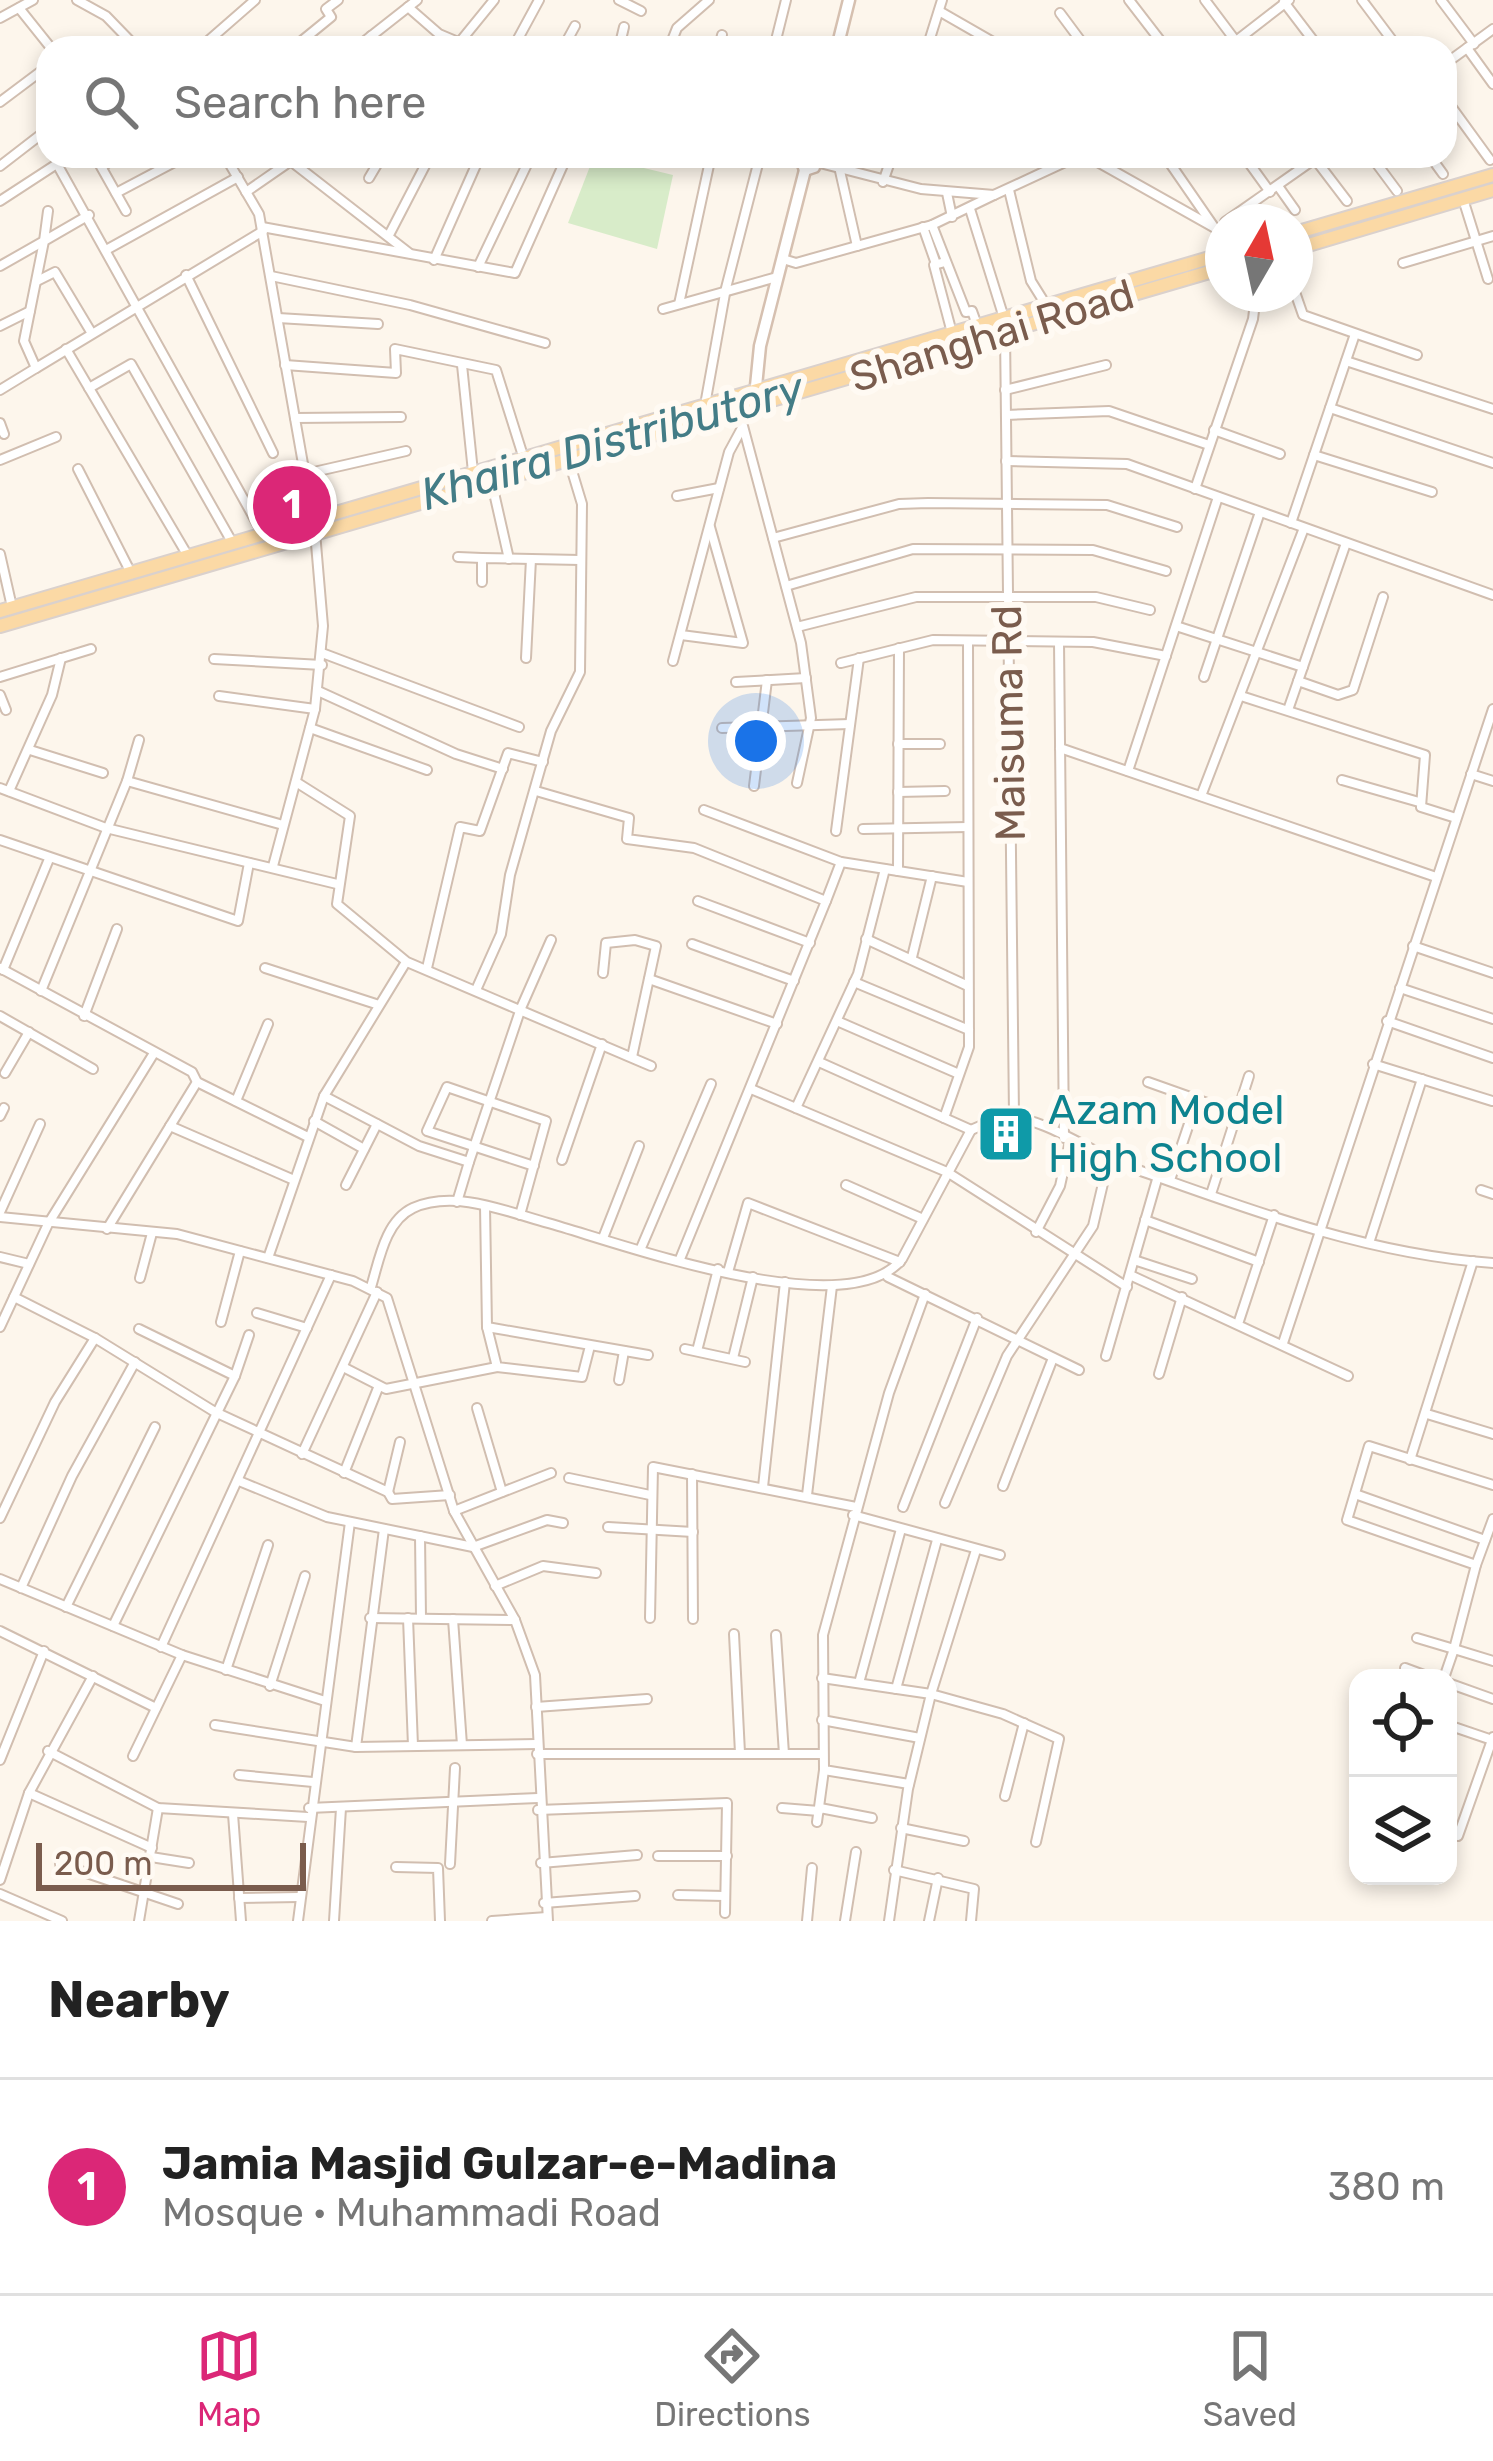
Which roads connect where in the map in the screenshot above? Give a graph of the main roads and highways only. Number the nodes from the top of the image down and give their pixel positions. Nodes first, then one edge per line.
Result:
1 (1492, 168) edge
2 (1493, 190) edge
3 (1313, 235) edge
4 (1313, 236) edge
5 (1205, 259) edge
6 (1205, 273) edge
7 (1004, 324) junction
8 (755, 398) junction
9 (314, 529) junction
10 (6, 609) edge
11 (0, 626) edge

1 - 3 main road
2 - 4 main road
5 - 7 main road, Shanghai Road
6 - 7 main road, Shanghai Road
7 - 8 main road, Shanghai Road
7 - 8 main road, Shanghai Road
8 - 9 main road, Shanghai Road
8 - 9 main road, Shanghai Road
9 - 10 main road, Shanghai Road
9 - 11 main road, Shanghai Road

